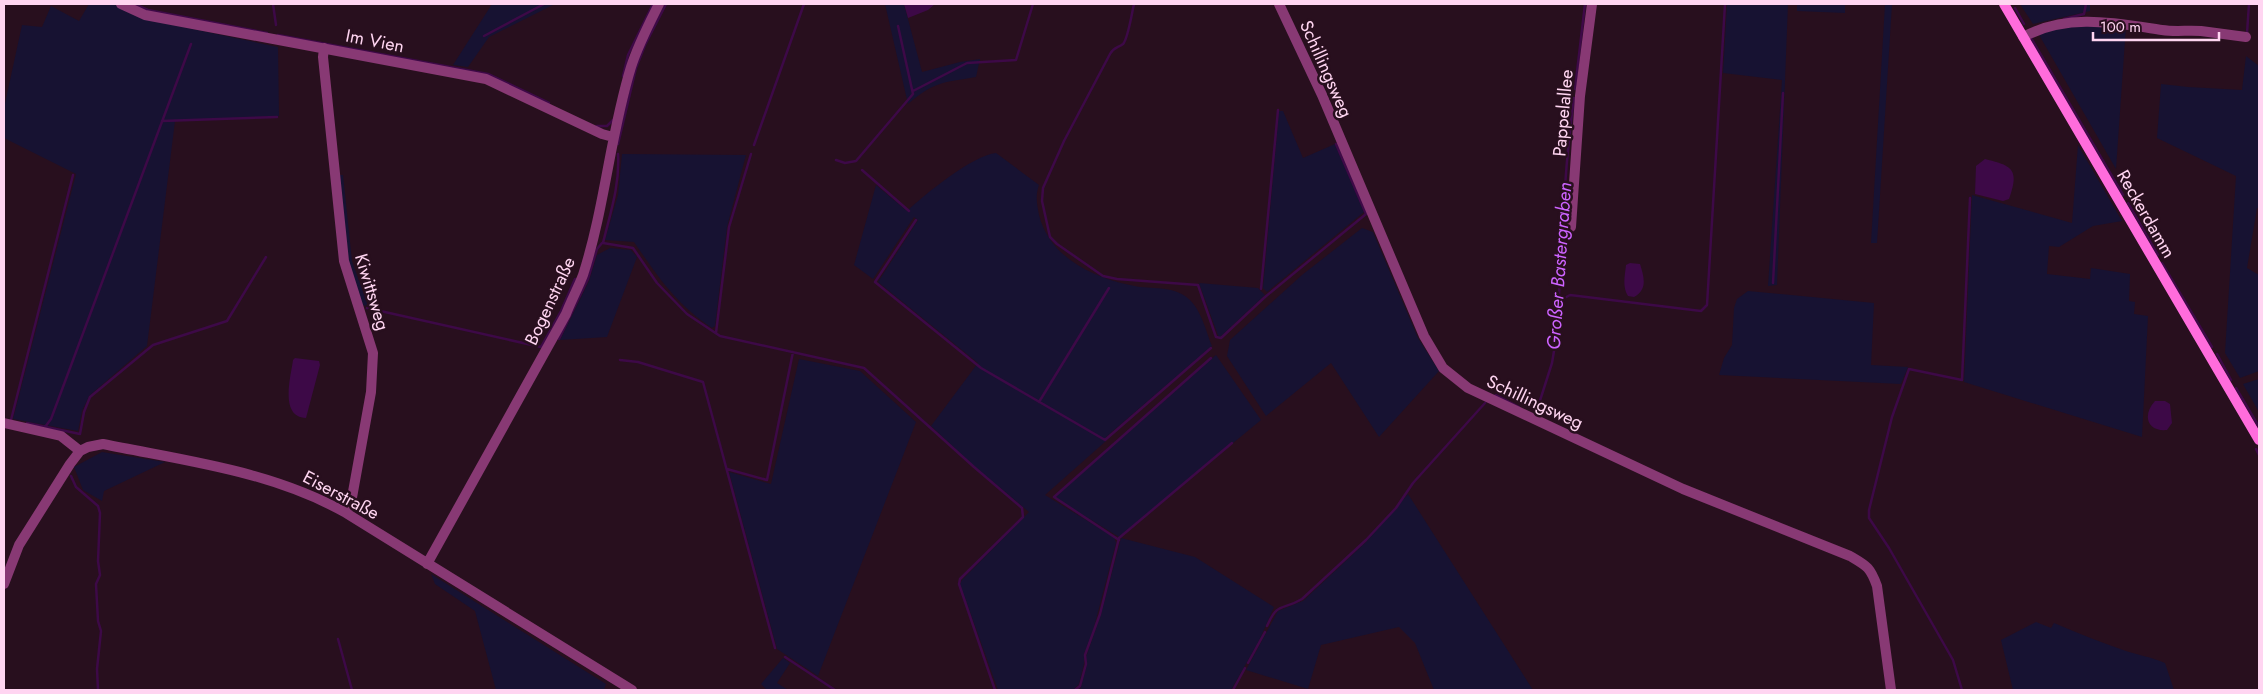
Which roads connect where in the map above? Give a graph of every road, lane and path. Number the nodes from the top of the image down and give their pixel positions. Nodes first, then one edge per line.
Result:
1 (122, 4) edge
2 (659, 4) edge
3 (1279, 4) edge
4 (1592, 4) edge
5 (2004, 4) edge
6 (2023, 37) junction
7 (2246, 37) dead end
8 (324, 48) junction
9 (613, 137) junction
10 (1571, 226) dead end
11 (4, 424) edge
12 (2259, 440) edge
13 (80, 452) junction
14 (346, 513) junction
15 (427, 564) junction
16 (4, 584) edge
17 (632, 690) edge
18 (1891, 690) edge

1 - 8 street, Im Vien
2 - 9 street, Bogenstraße
3 - 18 street, Schillingsweg
4 - 10 street, Pappelallee
5 - 6 street, Reckerdamm
6 - 7 street
6 - 12 street, Reckerdamm
8 - 9 street, Im Vien
8 - 14 street, Kiwittsweg
9 - 15 street, Bogenstraße
11 - 13 street
13 - 14 street, Eiserstraße
13 - 16 street
14 - 15 street, Eiserstraße
15 - 17 street, Eiserstraße

